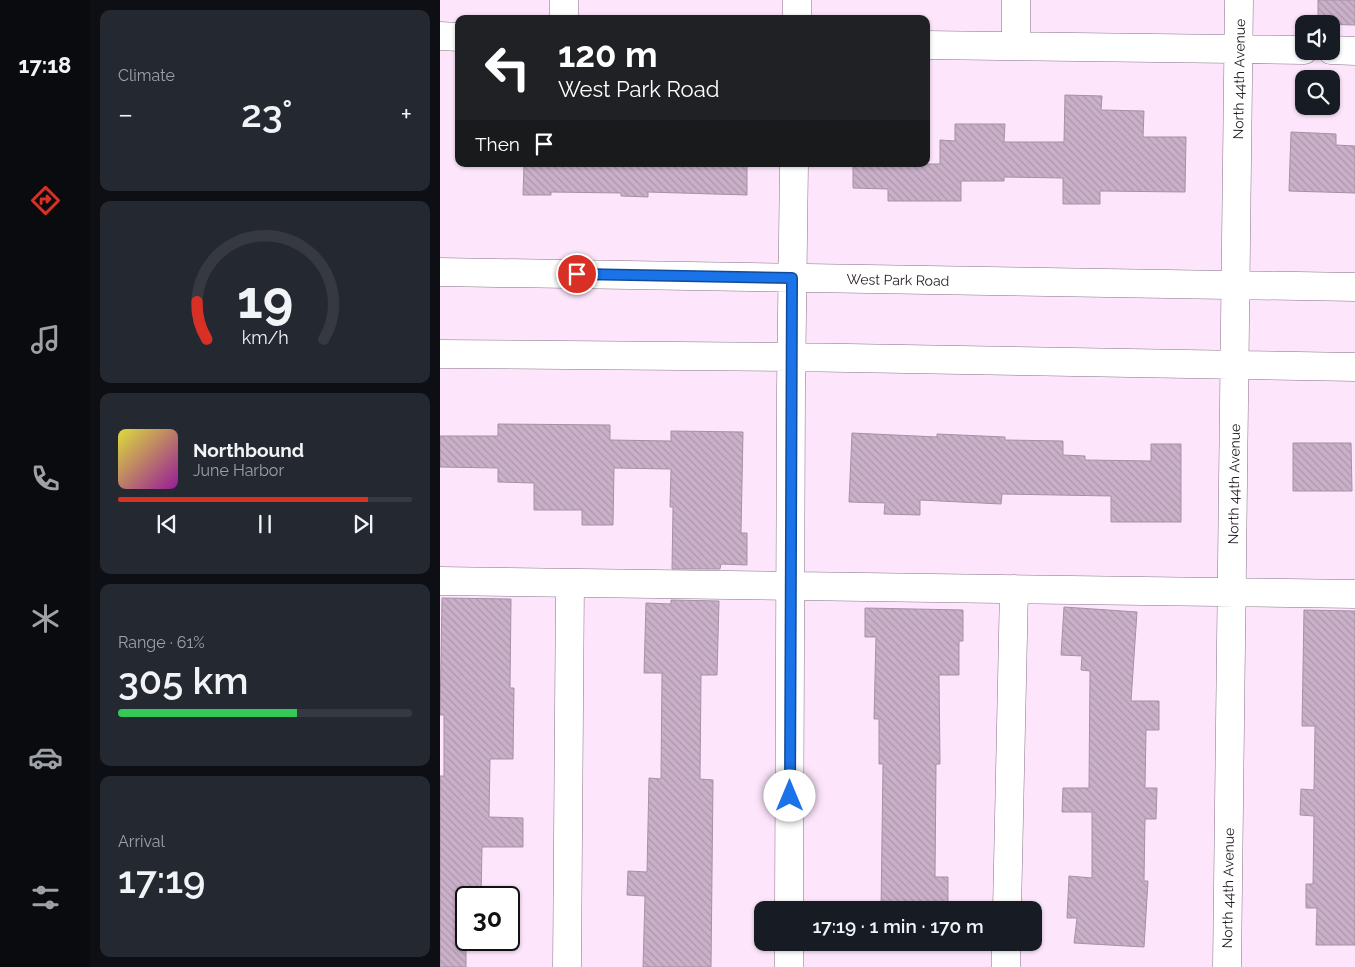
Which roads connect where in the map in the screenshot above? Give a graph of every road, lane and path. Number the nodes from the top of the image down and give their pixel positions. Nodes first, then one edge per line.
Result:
1 (564, 0) edge
2 (797, 0) edge
3 (1016, 0) edge
4 (1240, 0) edge
5 (564, 15) edge
6 (796, 15) edge
7 (440, 36) edge
8 (455, 36) edge
9 (930, 45) edge
10 (1016, 46) junction
11 (1239, 49) junction
12 (1295, 50) edge
13 (1340, 50) edge
14 (1355, 50) edge
15 (794, 167) edge
16 (440, 272) edge
17 (792, 278) junction
18 (1236, 286) junction
19 (1355, 287) edge
20 (440, 354) edge
21 (791, 357) junction
22 (1235, 365) junction
23 (1355, 367) edge
24 (440, 581) edge
25 (570, 583) junction
26 (790, 586) junction
27 (1014, 589) junction
28 (1232, 593) junction
29 (1355, 594) edge
30 (789, 901) edge
31 (1007, 901) edge
32 (789, 951) edge
33 (1006, 951) edge
34 (568, 967) edge
35 (789, 967) edge
36 (1006, 967) edge
37 (1227, 967) edge

1 - 5 street
2 - 6 street
3 - 10 street
4 - 11 street, North 44th Avenue
7 - 8 street
9 - 10 street
10 - 11 street
11 - 12 street
11 - 18 street, North 44th Avenue
13 - 14 street
15 - 17 street
16 - 17 street, West Park Road
17 - 18 street, West Park Road
17 - 21 street
18 - 19 street, West Park Road
18 - 22 street, North 44th Avenue
20 - 21 street
21 - 22 street
21 - 26 street
22 - 23 street
22 - 28 street, North 44th Avenue
24 - 25 street
25 - 26 street
25 - 34 street
26 - 27 street
26 - 30 street
27 - 28 street
27 - 31 street
28 - 29 street
28 - 37 street, North 44th Avenue
32 - 35 street
33 - 36 street

